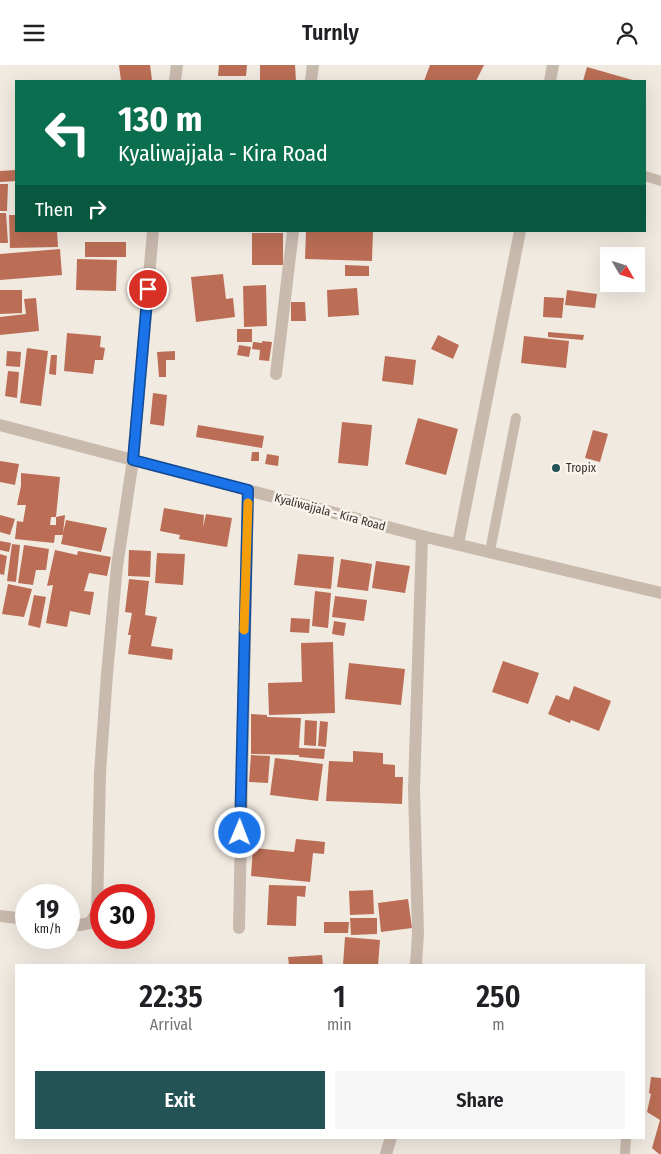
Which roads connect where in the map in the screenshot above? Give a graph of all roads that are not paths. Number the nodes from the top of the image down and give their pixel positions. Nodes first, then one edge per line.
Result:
1 (177, 65) edge
2 (313, 65) edge
3 (554, 65) edge
4 (175, 80) edge
5 (311, 80) edge
6 (550, 80) edge
7 (646, 176) edge
8 (661, 181) edge
9 (153, 232) edge
10 (293, 232) edge
11 (520, 232) edge
12 (276, 374) dead end
13 (516, 418) dead end
14 (0, 425) edge
15 (133, 460) junction
16 (248, 490) junction
17 (422, 536) junction
18 (458, 544) junction
19 (490, 551) junction
20 (661, 593) edge
21 (0, 916) edge
22 (15, 918) edge
23 (80, 925) edge
24 (239, 928) dead end
25 (416, 964) edge
26 (390, 1139) edge
27 (626, 1139) edge
28 (386, 1154) edge
29 (625, 1154) edge

1 - 4 street
2 - 5 street
3 - 6 street
7 - 8 lane
9 - 15 street
10 - 12 street
11 - 18 street
13 - 19 lane
14 - 15 street, Kyaliwajjala - Kira Road
15 - 16 street, Kyaliwajjala - Kira Road
15 - 23 street
16 - 17 street, Kyaliwajjala - Kira Road
16 - 24 street
17 - 18 street, Kyaliwajjala - Kira Road
17 - 25 street
18 - 19 street, Kyaliwajjala - Kira Road
19 - 20 street, Kyaliwajjala - Kira Road
21 - 22 street
26 - 28 street
27 - 29 lane

